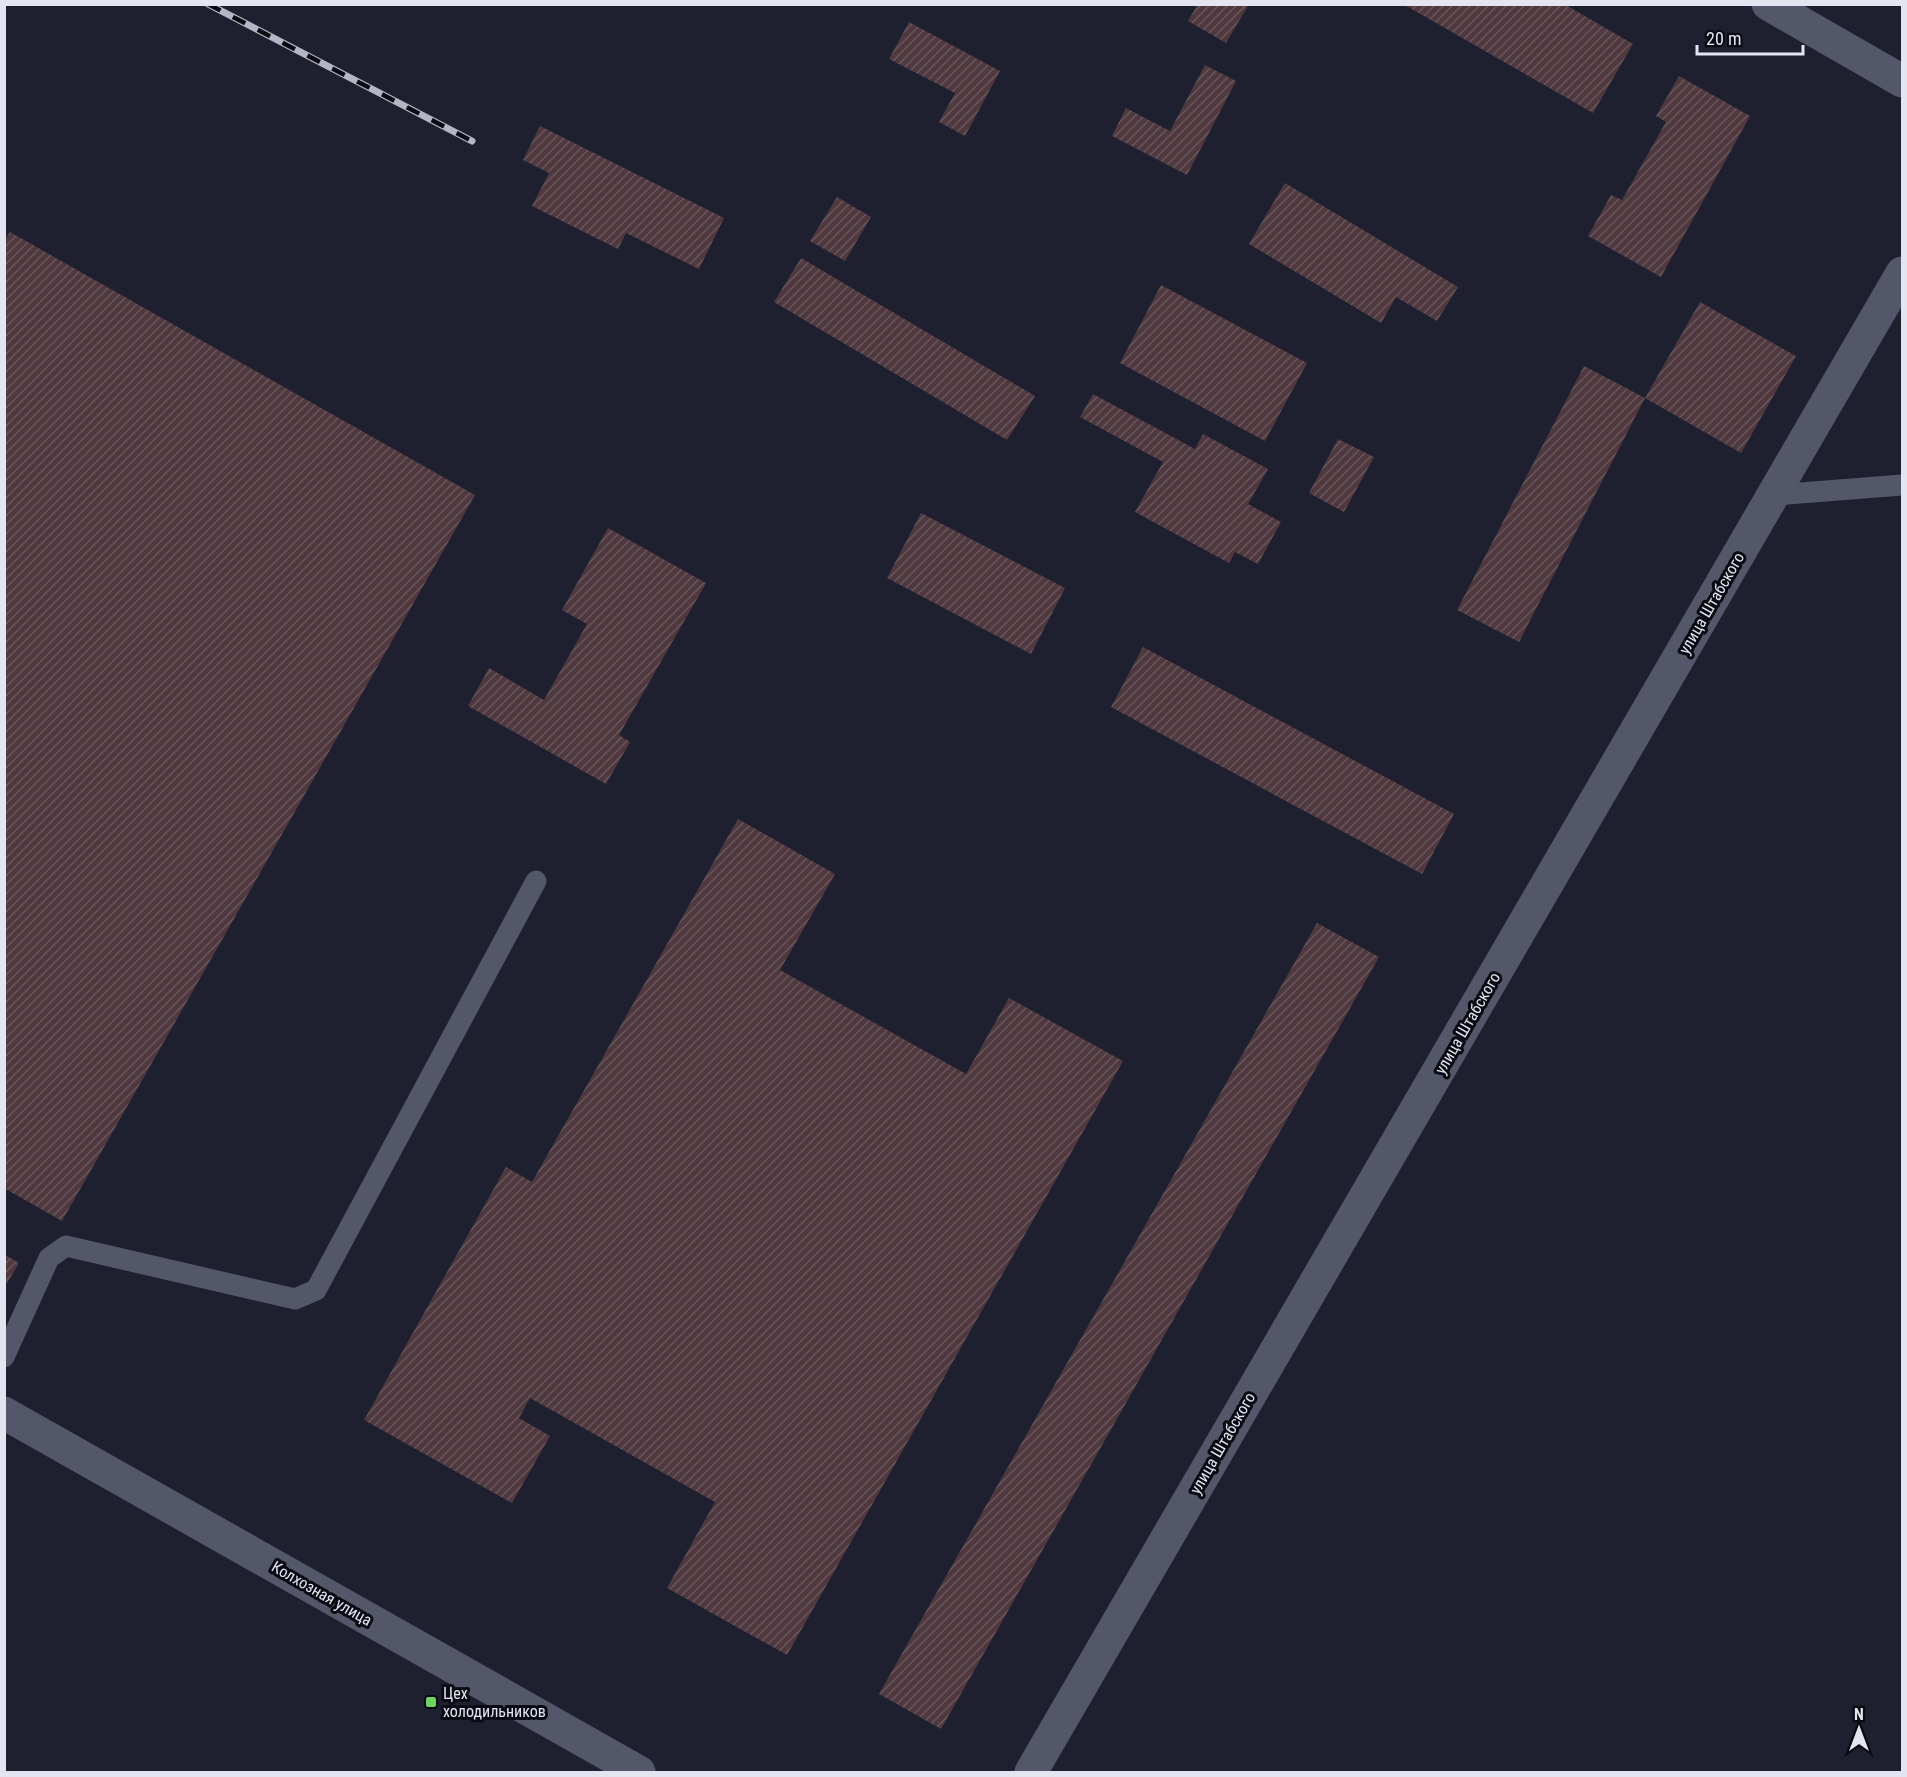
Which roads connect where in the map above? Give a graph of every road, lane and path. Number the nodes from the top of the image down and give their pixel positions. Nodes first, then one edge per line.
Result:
1 (1768, 4) edge
2 (1902, 81) edge
3 (1902, 273) edge
4 (1902, 485) edge
5 (1774, 495) junction
6 (536, 881) dead end
7 (4, 1357) edge
8 (4, 1413) edge
9 (639, 1773) edge
10 (1031, 1773) edge

1 - 2 street
3 - 5 street, улица Штабского
4 - 5 lane
5 - 10 street, улица Штабского
6 - 7 lane
8 - 9 street, Колхозная улица

